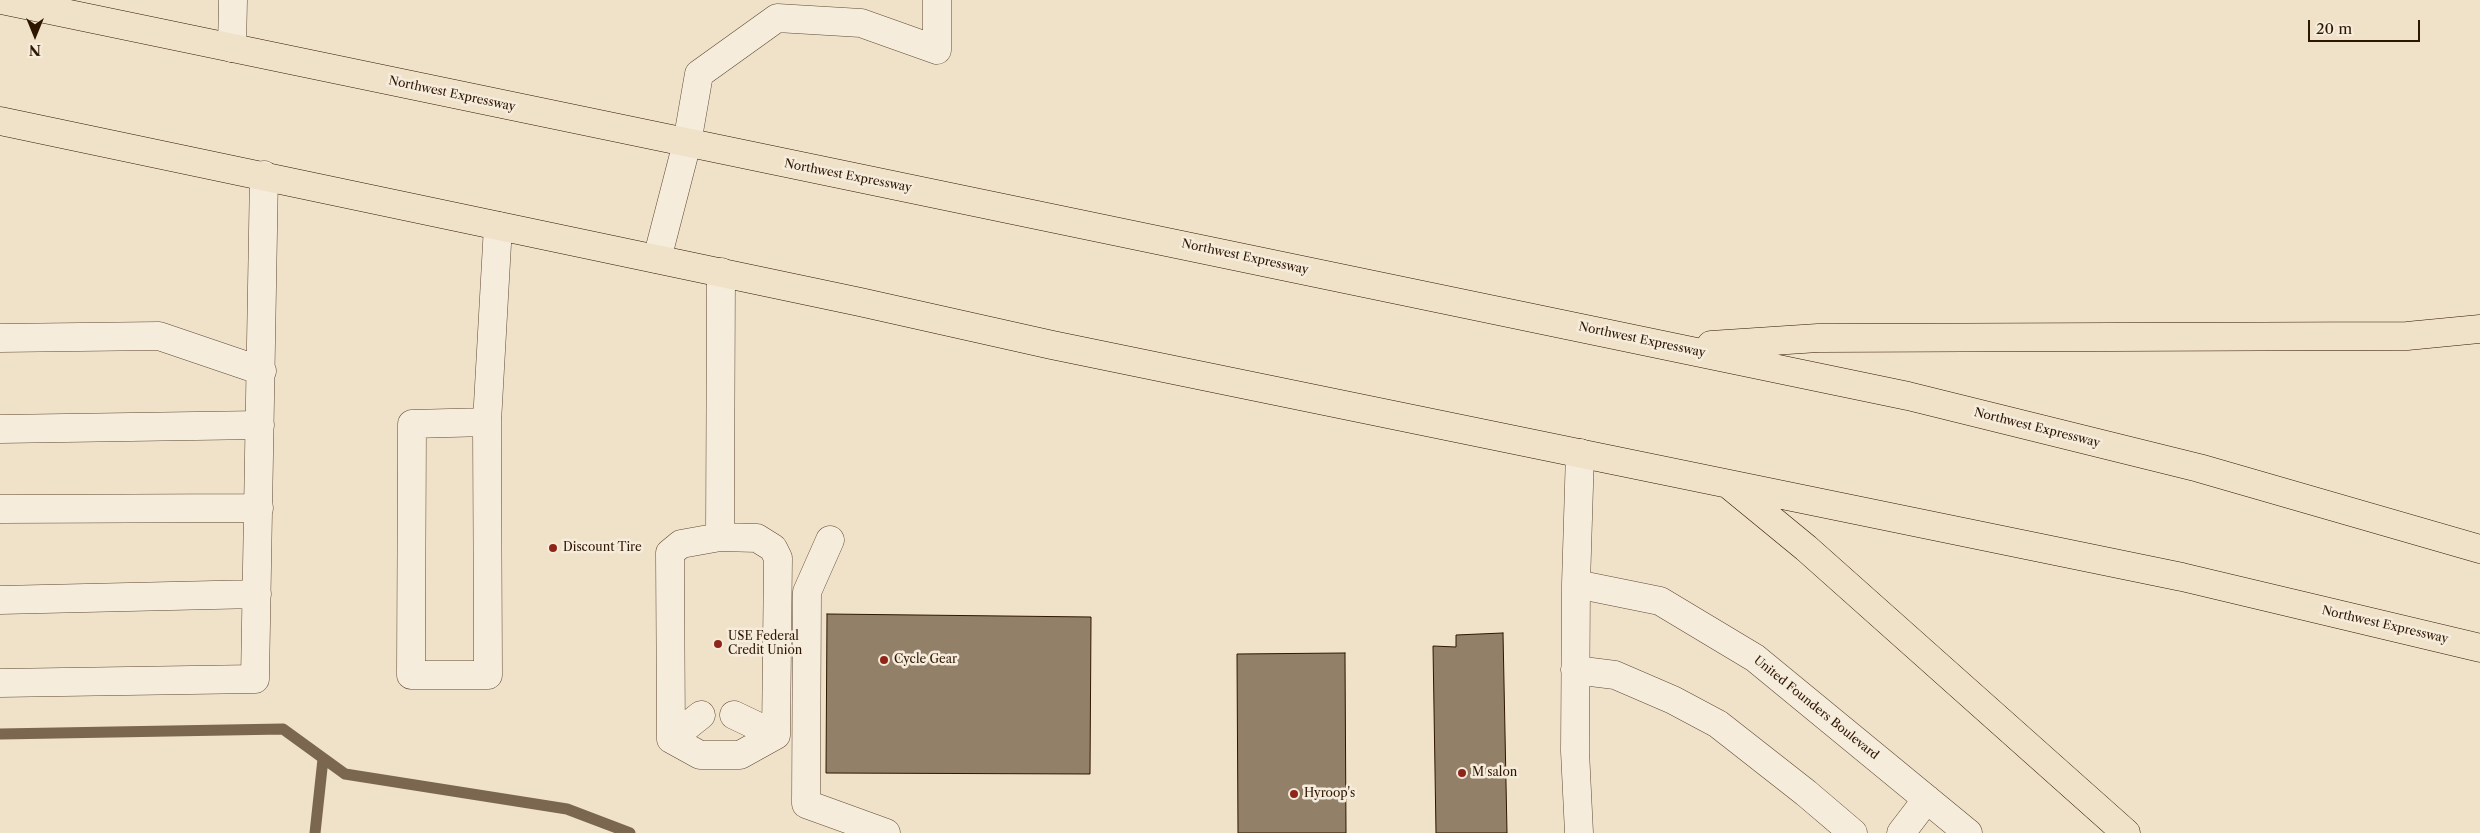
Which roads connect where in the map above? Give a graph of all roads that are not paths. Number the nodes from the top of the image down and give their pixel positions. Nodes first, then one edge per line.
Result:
1 (2, 0) edge
2 (233, 0) edge
3 (937, 0) edge
4 (232, 48) junction
5 (0, 121) edge
6 (687, 143) junction
7 (264, 175) junction
8 (498, 226) junction
9 (657, 259) junction
10 (722, 272) junction
11 (2480, 329) edge
12 (0, 338) edge
13 (1677, 347) junction
14 (262, 371) junction
15 (487, 422) junction
16 (260, 425) junction
17 (0, 429) edge
18 (1580, 453) junction
19 (1725, 482) junction
20 (259, 508) junction
21 (0, 509) edge
22 (720, 537) junction
23 (830, 540) dead end
24 (2480, 549) edge
25 (1576, 584) junction
26 (257, 594) junction
27 (0, 600) edge
28 (2480, 648) edge
29 (1575, 670) junction
30 (0, 683) edge
31 (701, 715) dead end
32 (734, 715) dead end
33 (776, 735) junction
34 (671, 739) junction
35 (1927, 799) junction
36 (886, 833) edge
37 (1579, 833) edge
38 (1853, 833) edge
39 (1901, 833) edge
40 (1968, 833) edge
41 (2126, 833) edge

1 - 4 highway, Northwest Expressway
2 - 4 street
3 - 6 street
4 - 6 highway, Northwest Expressway
5 - 7 highway, Northwest Expressway
6 - 9 street
6 - 13 highway, Northwest Expressway
7 - 8 highway, Northwest Expressway
7 - 14 street
8 - 9 highway, Northwest Expressway
8 - 15 street
9 - 10 highway, Northwest Expressway
10 - 18 highway, Northwest Expressway
10 - 22 street
11 - 13 highway
12 - 14 street
13 - 24 highway, Northwest Expressway
14 - 16 street
15 - 15 street
16 - 17 street
16 - 20 street
18 - 19 highway, Northwest Expressway
18 - 25 street
19 - 28 highway, Northwest Expressway
19 - 41 highway
20 - 21 street
20 - 26 street
22 - 33 street
22 - 34 street
23 - 36 street
25 - 29 street
25 - 35 street, United Founders Boulevard
26 - 27 street
26 - 30 street
29 - 37 street
29 - 38 street
31 - 34 street
32 - 33 street
33 - 34 street
35 - 39 street
35 - 40 street, United Founders Boulevard

